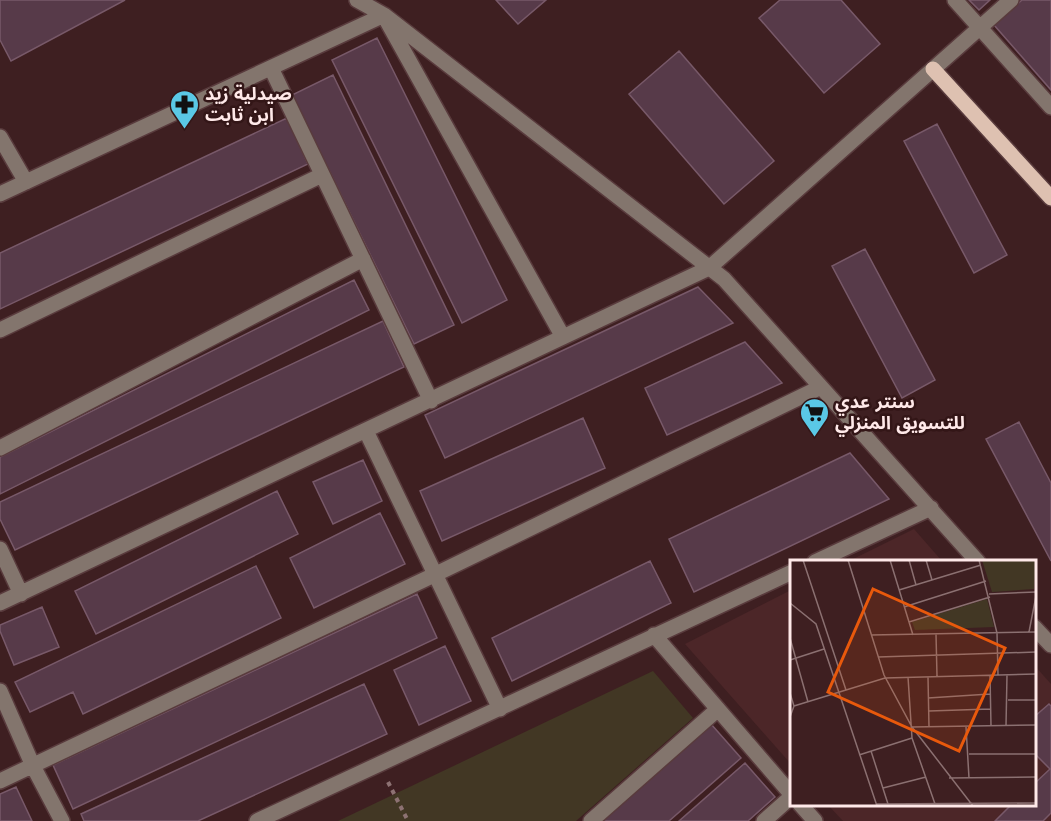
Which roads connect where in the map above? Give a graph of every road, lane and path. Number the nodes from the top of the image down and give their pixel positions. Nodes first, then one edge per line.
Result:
1 (357, 0) edge
2 (377, 0) edge
3 (955, 0) edge
4 (1011, 0) edge
5 (384, 15) junction
6 (980, 27) junction
7 (271, 68) junction
8 (933, 69) junction
9 (1051, 107) edge
10 (0, 137) edge
11 (322, 175) junction
12 (26, 182) junction
13 (0, 194) edge
14 (1051, 198) edge
15 (363, 259) junction
16 (709, 267) junction
17 (0, 330) edge
18 (563, 338) junction
19 (820, 387) junction
20 (431, 401) junction
21 (366, 431) junction
22 (0, 448) edge
23 (931, 508) junction
24 (0, 549) edge
25 (817, 560) edge
26 (977, 560) edge
27 (790, 573) edge
28 (434, 575) junction
29 (21, 594) junction
30 (0, 603) edge
31 (1036, 628) edge
32 (654, 635) junction
33 (1051, 645) edge
34 (0, 691) edge
35 (500, 709) junction
36 (718, 709) junction
37 (379, 765) junction
38 (33, 766) junction
39 (0, 781) edge
40 (790, 793) edge
41 (790, 797) edge
42 (802, 806) edge
43 (62, 821) edge
44 (257, 821) edge
45 (408, 821) edge
46 (591, 821) edge
47 (764, 821) edge
48 (815, 821) edge

1 - 5 street
2 - 5 street
3 - 6 street
4 - 6 street
5 - 7 street
5 - 16 street
5 - 18 street
6 - 8 street
6 - 9 street
7 - 11 street
7 - 12 street
8 - 14 main road
8 - 16 street
10 - 12 street
11 - 15 street
11 - 17 street
12 - 13 street
15 - 20 street
15 - 22 street
16 - 18 street
16 - 19 street
18 - 20 street
19 - 23 street
19 - 28 street
20 - 21 street
21 - 28 street
21 - 29 street
23 - 25 street
23 - 26 street
24 - 29 street
27 - 32 street
28 - 35 street
28 - 38 street
29 - 30 street
31 - 33 street
32 - 35 street
32 - 36 street
34 - 38 street
35 - 37 street
36 - 40 street
36 - 46 street
37 - 44 street
37 - 45 path
38 - 39 street
38 - 43 street
41 - 47 street
42 - 48 street

